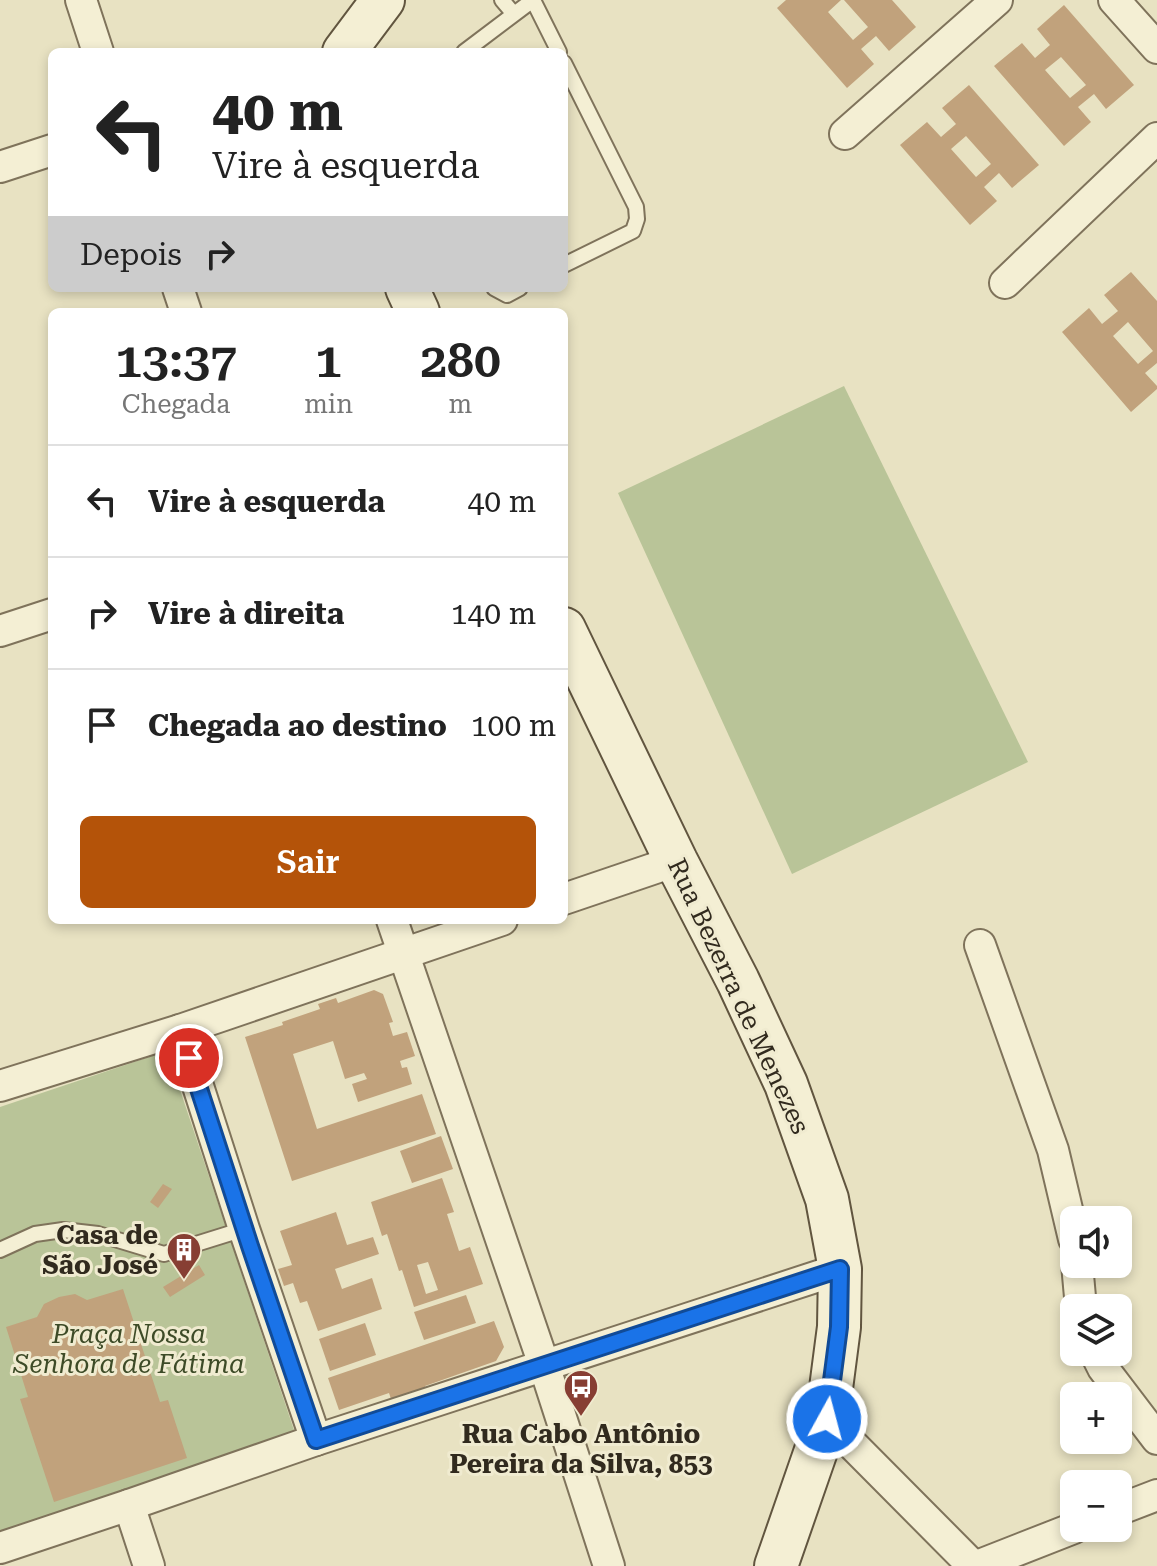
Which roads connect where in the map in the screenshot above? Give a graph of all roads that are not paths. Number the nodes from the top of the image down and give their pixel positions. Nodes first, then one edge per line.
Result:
1 (81, 0) edge
2 (383, 0) edge
3 (502, 0) edge
4 (997, 0) edge
5 (1114, 0) edge
6 (513, 13) junction
7 (97, 48) edge
8 (347, 48) edge
9 (469, 48) edge
10 (557, 48) edge
11 (1157, 48) edge
12 (568, 71) edge
13 (845, 134) dead end
14 (1157, 138) edge
15 (48, 151) edge
16 (0, 167) edge
17 (568, 263) edge
18 (1005, 283) dead end
19 (48, 615) edge
20 (0, 631) edge
21 (568, 637) edge
22 (676, 861) junction
23 (568, 898) edge
24 (393, 924) edge
25 (490, 924) edge
26 (980, 945) dead end
27 (404, 953) junction
28 (180, 1030) junction
29 (0, 1085) edge
30 (1066, 1206) edge
31 (244, 1229) junction
32 (0, 1250) edge
33 (840, 1269) junction
34 (544, 1365) junction
35 (1102, 1366) edge
36 (827, 1419) junction
37 (1157, 1439) edge
38 (316, 1440) junction
39 (1157, 1495) edge
40 (129, 1505) junction
41 (1132, 1505) edge
42 (1060, 1533) edge
43 (0, 1548) edge
44 (149, 1566) edge
45 (609, 1566) edge
46 (776, 1566) edge
47 (975, 1566) edge

1 - 7 street
2 - 8 street
3 - 6 lane
4 - 13 street
5 - 11 street
6 - 9 lane
6 - 10 lane
12 - 17 lane
14 - 18 street
15 - 16 street
19 - 20 street
21 - 22 street, Rua Bezerra de Menezes
22 - 23 street
22 - 33 street, Rua Bezerra de Menezes
24 - 27 street
25 - 27 street
26 - 30 street
27 - 28 street
27 - 34 street
28 - 29 street
28 - 31 street
31 - 32 lane
31 - 38 street
33 - 34 street
33 - 36 street, Rua Bezerra de Menezes
34 - 38 street
34 - 45 street
35 - 37 street
36 - 46 street, Rua Bezerra de Menezes
36 - 47 street
38 - 40 street
39 - 41 street
40 - 43 street
40 - 44 street
42 - 47 street

